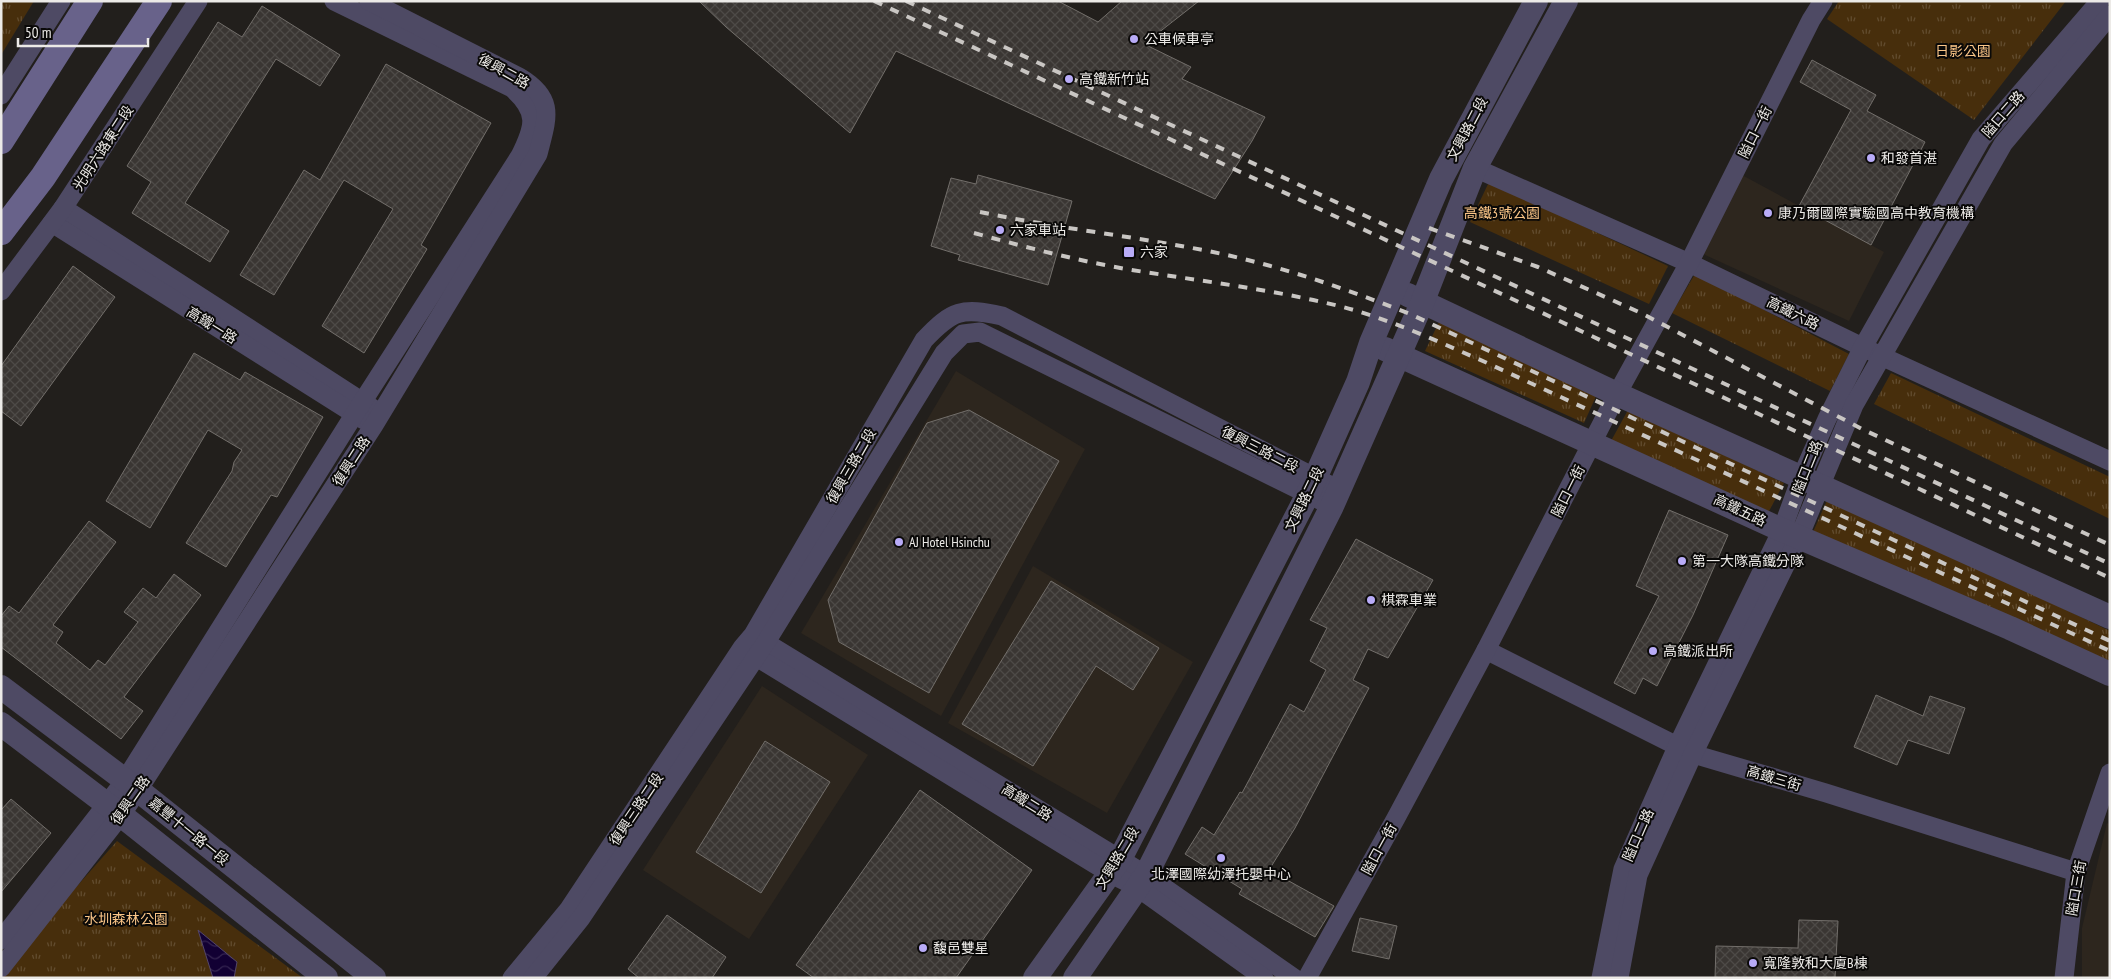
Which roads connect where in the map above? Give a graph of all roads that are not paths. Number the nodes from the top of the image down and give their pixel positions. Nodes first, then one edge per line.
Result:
1 (60, 1) edge
2 (90, 1) edge
3 (159, 1) edge
4 (198, 1) edge
5 (334, 1) edge
6 (369, 1) edge
7 (1823, 1) edge
8 (2100, 1) edge
9 (1551, 4) edge
10 (2110, 15) edge
11 (1, 95) edge
12 (1, 141) edge
13 (1475, 168) junction
14 (63, 208) junction
15 (52, 223) junction
16 (1, 232) edge
17 (1689, 263) junction
18 (1395, 289) junction
19 (1, 291) edge
20 (1422, 303) junction
21 (1372, 343) junction
22 (1863, 347) junction
23 (1399, 354) junction
24 (1881, 356) junction
25 (1617, 394) junction
26 (1846, 401) junction
27 (358, 409) junction
28 (378, 419) junction
29 (1593, 443) junction
30 (2110, 462) edge
31 (1810, 482) junction
32 (1311, 486) junction
33 (1336, 498) junction
34 (1790, 533) junction
35 (2110, 617) edge
36 (754, 645) junction
37 (1486, 650) junction
38 (2110, 674) edge
39 (1, 687) edge
40 (1, 724) edge
41 (1685, 750) junction
42 (2110, 774) edge
43 (131, 786) junction
44 (114, 810) junction
45 (1115, 866) junction
46 (2076, 872) junction
47 (1142, 881) junction
48 (1, 940) edge
49 (1, 968) edge
50 (326, 978) edge
51 (374, 978) edge
52 (512, 978) edge
53 (532, 978) edge
54 (1035, 978) edge
55 (1075, 978) edge
56 (1264, 978) edge
57 (1294, 978) edge
58 (1307, 978) edge
59 (1601, 978) edge
60 (1619, 978) edge
61 (2064, 978) edge

1 - 11 street
2 - 12 main road
3 - 16 main road
4 - 14 street, 光明六路東二段
5 - 27 street, 復興二路
6 - 28 street, 復興二路
7 - 17 street, 隘口一街
8 - 22 street, 隘口二路
9 - 13 street, 文興路二段
9 - 18 street, 文興路二段
10 - 24 street, 隘口二路
13 - 17 street, 高鐵六路
13 - 20 street, 文興路二段
14 - 15 street, 光明六路東二段
14 - 27 street, 高鐵一路
15 - 19 street, 光明六路東二段
15 - 27 street, 高鐵一路
17 - 22 street, 高鐵六路
17 - 25 street, 隘口一街
18 - 20 street
18 - 21 street, 文興路二段
20 - 23 street, 文興路二段
20 - 25 street
21 - 23 street, 高鐵五路
21 - 32 street, 文興路二段
22 - 24 street, 高鐵六路
22 - 26 street, 隘口二路
23 - 29 street, 高鐵五路
23 - 33 street, 文興路二段
24 - 26 street, 隘口二路
24 - 30 street, 高鐵六路
25 - 29 street, 隘口一街
25 - 31 street
26 - 31 street, 隘口二路
27 - 28 street, 高鐵一路
27 - 43 street, 復興二路
28 - 43 street, 復興二路
29 - 34 street, 高鐵五路
29 - 37 street, 隘口一街
31 - 34 street, 隘口二路
31 - 35 street
32 - 33 street, 復興三路二段
32 - 36 street, 復興三路二段
32 - 45 street, 文興路二段
33 - 47 street, 文興路二段
34 - 38 street, 高鐵五路
34 - 41 street, 隘口二路
36 - 45 street, 高鐵二路
36 - 52 street, 復興三路二段
36 - 53 street, 復興三路二段
37 - 41 street, 高鐵三街
37 - 58 street, 隘口一街
39 - 43 street, 嘉豐十一路一段
40 - 44 street
41 - 46 street, 高鐵三街
41 - 59 street, 隘口二路
41 - 60 street, 隘口二路
42 - 46 street, 隘口三街
43 - 44 street, 復興二路
43 - 51 street, 嘉豐十一路一段
44 - 48 street, 復興二路
44 - 49 street, 復興二路
44 - 50 street
45 - 47 street, 高鐵二路
45 - 54 street, 文興路二段
46 - 61 street, 隘口三街
47 - 55 street, 文興路二段
47 - 56 street, 高鐵二路
47 - 57 street, 高鐵二路

